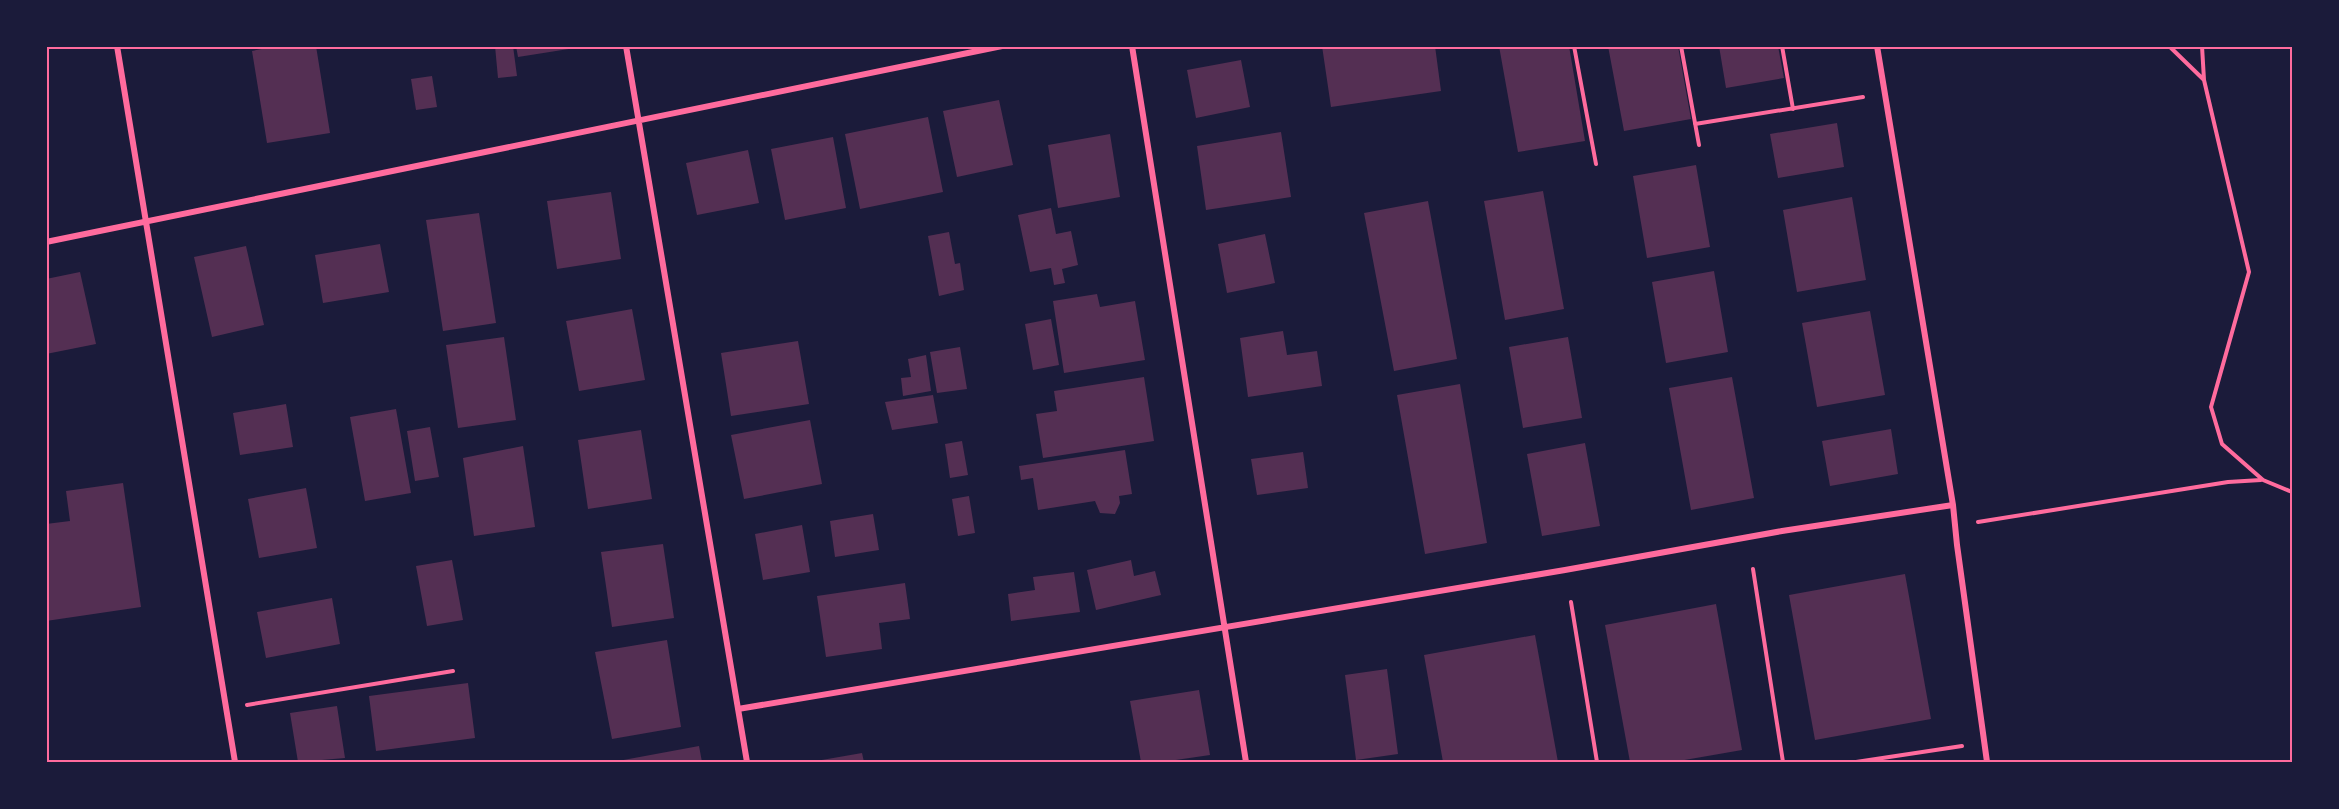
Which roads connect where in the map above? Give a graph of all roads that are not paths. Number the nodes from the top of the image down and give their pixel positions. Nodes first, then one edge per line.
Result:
1 (117, 46) edge
2 (626, 46) edge
3 (1002, 46) edge
4 (1132, 46) edge
5 (1877, 46) edge
6 (637, 121) junction
7 (146, 222) junction
8 (46, 242) edge
9 (1953, 505) junction
10 (1225, 627) junction
11 (738, 708) junction
12 (235, 762) edge
13 (747, 762) edge
14 (1246, 762) edge
15 (1988, 762) edge

1 - 7 street
2 - 6 street
3 - 6 street
4 - 10 street
5 - 9 street
6 - 7 street
6 - 11 street
7 - 8 street
7 - 12 street
9 - 10 street
9 - 15 street
10 - 11 street
10 - 14 street
11 - 13 street

